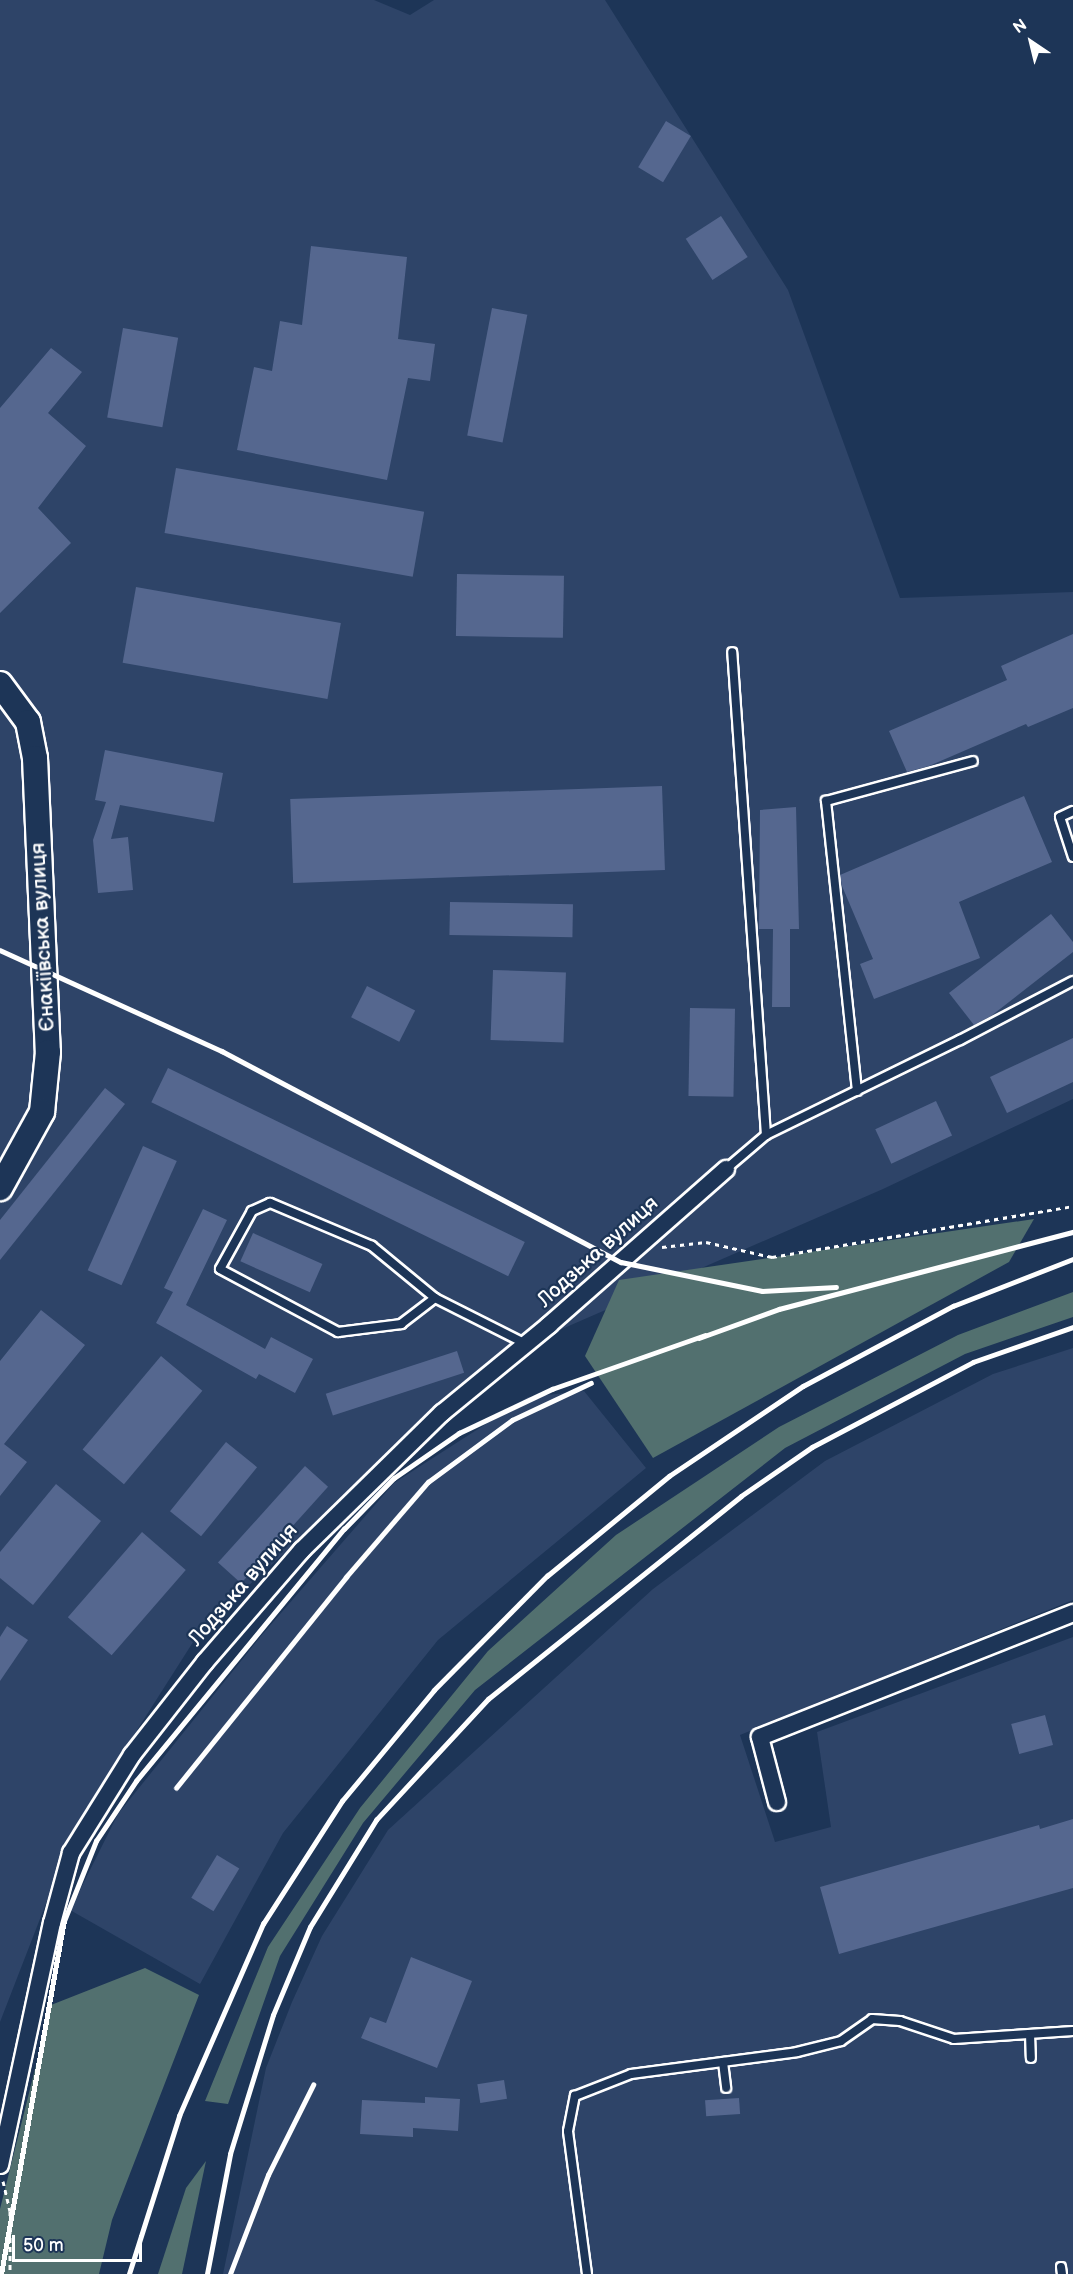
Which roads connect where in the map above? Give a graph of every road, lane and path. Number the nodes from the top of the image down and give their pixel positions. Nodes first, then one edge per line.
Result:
1 (732, 652) dead end
2 (0, 684) edge
3 (973, 761) dead end
4 (1073, 811) edge
5 (1073, 857) edge
6 (1073, 981) edge
7 (857, 1091) junction
8 (766, 1135) junction
9 (726, 1169) joint
10 (0, 1188) edge
11 (1073, 1206) edge
12 (633, 1251) junction
13 (435, 1298) junction
14 (527, 1344) junction
15 (1073, 1613) edge
16 (777, 1802) dead end
17 (1073, 2031) edge
18 (1030, 2034) junction
19 (1031, 2058) dead end
20 (723, 2062) junction
21 (726, 2088) dead end
22 (1, 2173) edge
23 (10, 2274) edge
24 (587, 2274) edge

1 - 8 lane
2 - 10 street, Єнакіївська вулиця
3 - 7 lane
4 - 5 lane
6 - 7 lane
7 - 8 lane
8 - 9 lane
9 - 12 street, Лодзька вулиця
11 - 12 path
12 - 14 street, Лодзька вулиця
13 - 13 lane
13 - 14 lane
14 - 22 street, Лодзька вулиця
15 - 16 street
17 - 18 lane
18 - 19 lane
18 - 20 lane
20 - 21 lane
20 - 24 lane
22 - 23 path

